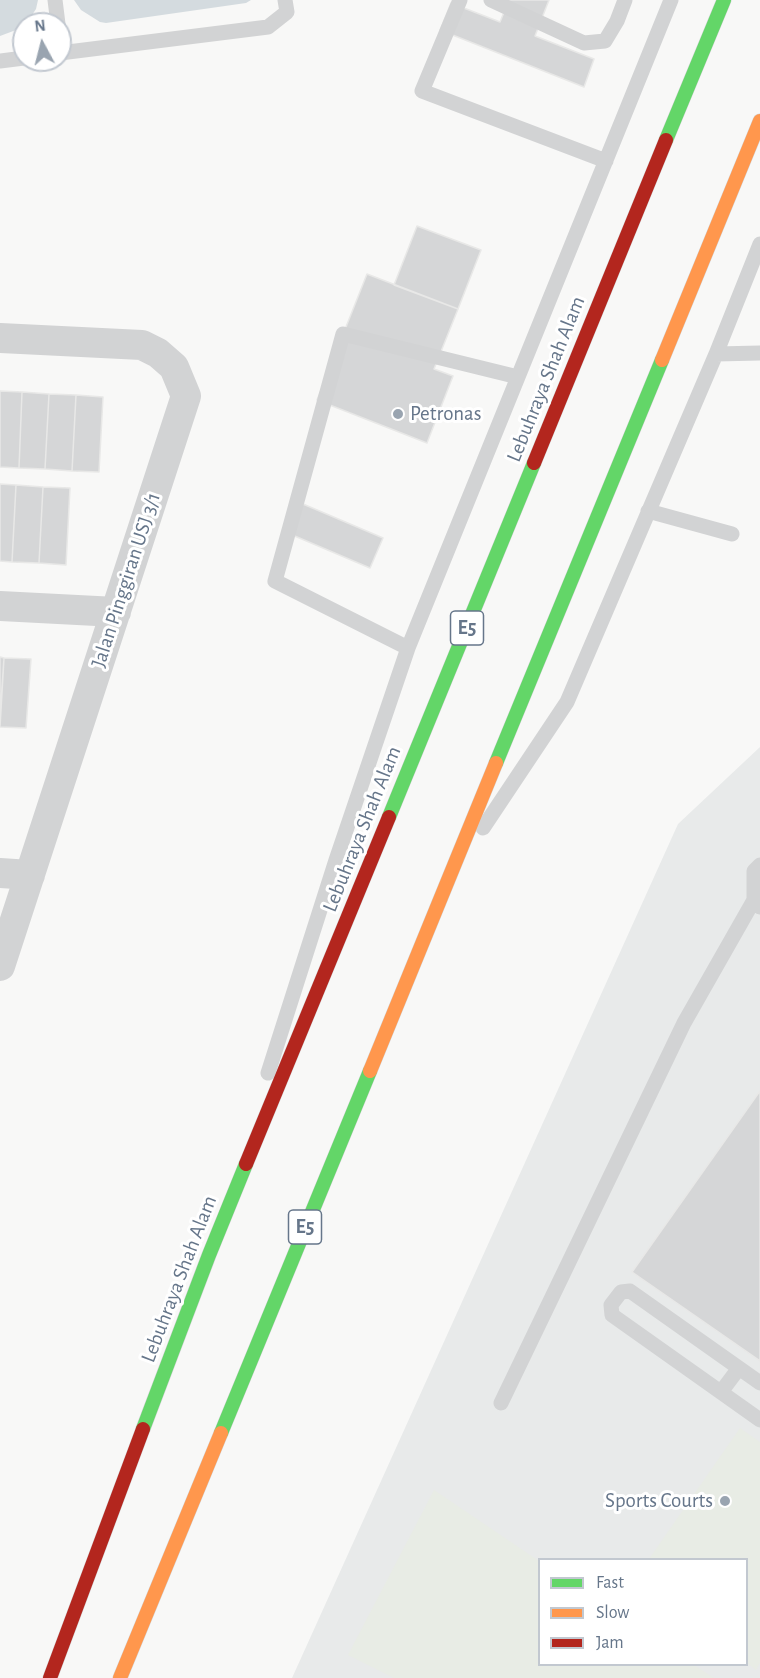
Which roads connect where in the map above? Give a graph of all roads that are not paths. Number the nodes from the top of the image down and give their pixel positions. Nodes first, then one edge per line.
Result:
1 (285, 0) edge
2 (460, 0) edge
3 (491, 0) edge
4 (625, 0) edge
5 (671, 0) edge
6 (724, 0) edge
7 (72, 48) edge
8 (760, 121) edge
9 (606, 161) junction
10 (760, 244) edge
11 (0, 338) edge
12 (760, 353) edge
13 (716, 354) junction
14 (518, 377) junction
15 (648, 511) junction
16 (732, 534) dead end
17 (0, 606) edge
18 (116, 612) junction
19 (408, 648) junction
20 (760, 864) edge
21 (0, 873) edge
22 (30, 875) junction
23 (446, 884) junction
24 (757, 903) edge
25 (0, 966) edge
26 (209, 1256) junction
27 (739, 1368) junction
28 (760, 1383) edge
29 (721, 1392) junction
30 (501, 1402) dead end
31 (760, 1420) edge
32 (164, 1570) junction
33 (50, 1678) edge
34 (120, 1678) edge
35 (131, 1678) edge

1 - 7 lane
2 - 9 lane
3 - 4 lane
5 - 9 lane
6 - 26 highway, Lebuhraya Shah Alam / E5
8 - 23 highway, E5
9 - 14 lane
10 - 13 lane
11 - 18 street, Jalan Pinggiran USJ 3/1
12 - 13 lane
13 - 15 lane
14 - 19 lane
14 - 19 lane
15 - 16 lane
15 - 23 lane
17 - 18 street
18 - 22 street, Jalan Pinggiran USJ 3/1
19 - 26 lane
20 - 24 lane
21 - 22 street
22 - 25 street, Jalan Pinggiran USJ 3/1
23 - 32 highway, E5
24 - 30 lane
26 - 33 highway, Lebuhraya Shah Alam / E5
27 - 28 lane
27 - 29 lane
27 - 29 lane
29 - 31 lane
32 - 34 highway, E5
32 - 35 highway

